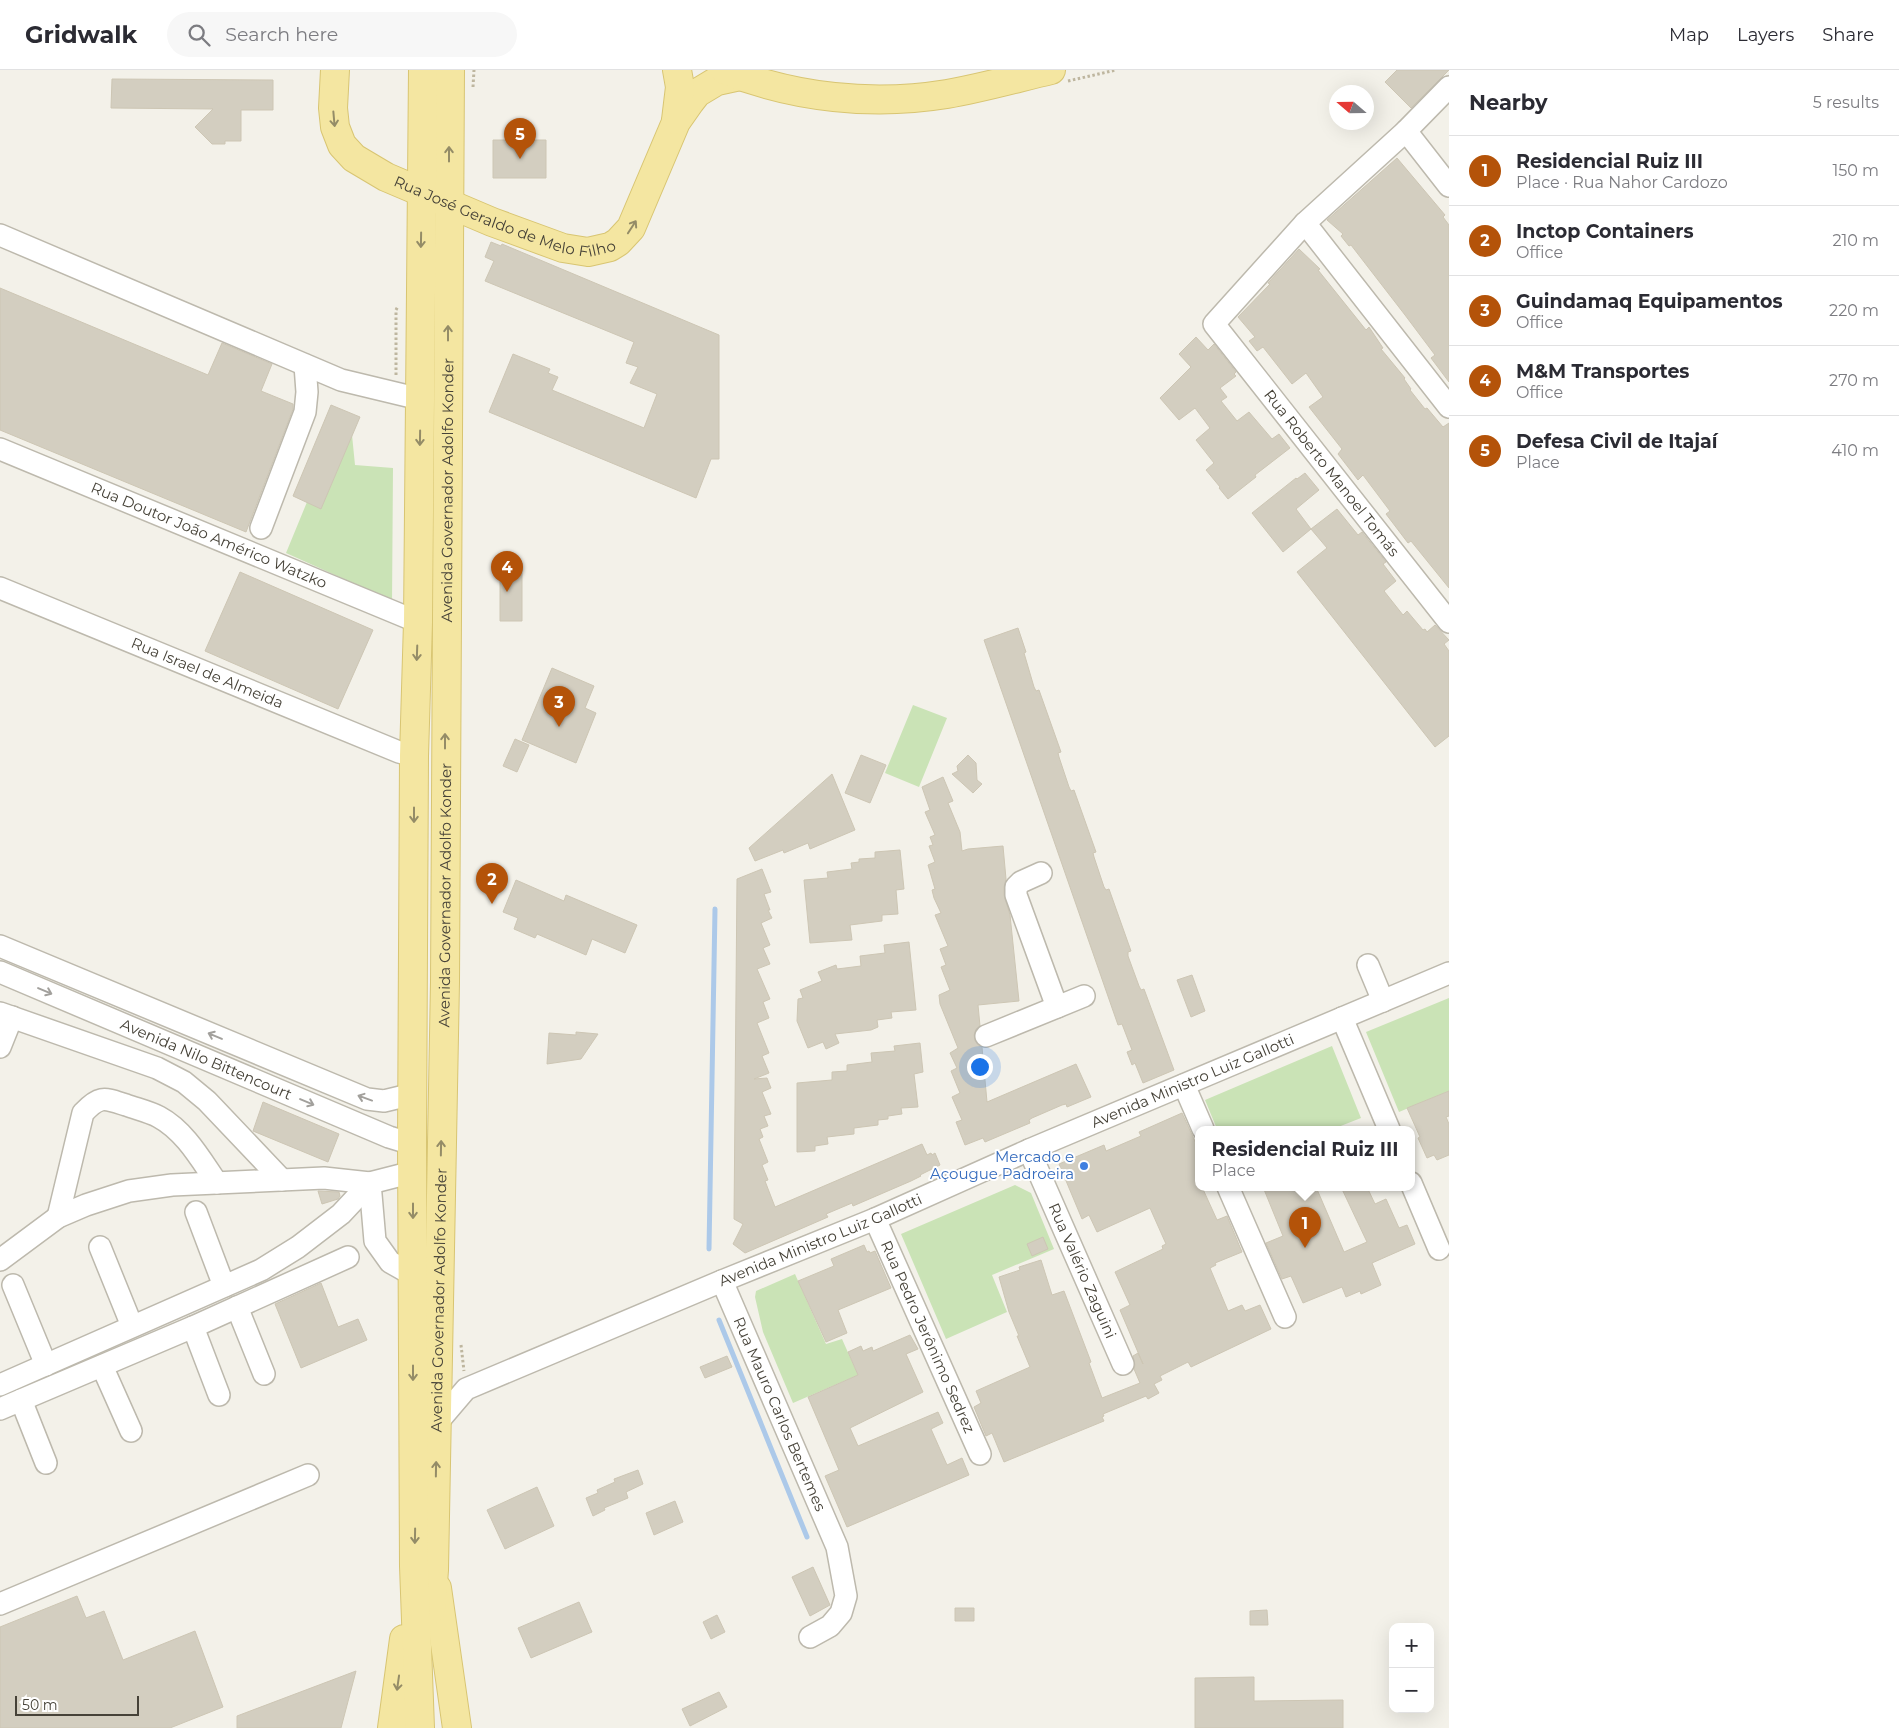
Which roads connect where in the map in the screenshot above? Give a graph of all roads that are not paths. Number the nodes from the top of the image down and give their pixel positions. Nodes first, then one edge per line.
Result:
1 (335, 70) edge
2 (423, 70) edge
3 (450, 70) edge
4 (677, 70) edge
5 (1051, 70) edge
6 (732, 73) edge
7 (990, 77) edge
8 (1449, 87) edge
9 (676, 122) junction
10 (1406, 131) junction
11 (1449, 186) edge
12 (422, 191) junction
13 (449, 202) junction
14 (492, 222) junction
15 (1305, 223) junction
16 (0, 235) edge
17 (448, 252) junction
18 (305, 365) junction
19 (420, 399) junction
20 (1449, 407) edge
21 (0, 450) edge
22 (261, 528) dead end
23 (0, 588) edge
24 (418, 622) junction
25 (1449, 622) edge
26 (414, 756) junction
27 (1041, 872) dead end
28 (0, 946) edge
29 (1368, 965) dead end
30 (0, 972) edge
31 (1449, 973) edge
32 (1084, 996) dead end
33 (1383, 1001) junction
34 (1057, 1007) junction
35 (6, 1015) edge
36 (1342, 1018) junction
37 (986, 1036) dead end
38 (0, 1047) edge
39 (1184, 1085) junction
40 (412, 1094) junction
41 (1202, 1126) edge
42 (1388, 1126) edge
43 (412, 1144) junction
44 (1029, 1150) junction
45 (412, 1172) junction
46 (282, 1180) junction
47 (217, 1183) junction
48 (370, 1183) junction
49 (1230, 1191) edge
50 (1414, 1191) edge
51 (196, 1212) dead end
52 (58, 1217) junction
53 (875, 1219) junction
54 (100, 1247) dead end
55 (1439, 1250) dead end
56 (348, 1257) dead end
57 (0, 1260) edge
58 (262, 1270) junction
59 (413, 1276) junction
60 (722, 1281) junction
61 (13, 1285) dead end
62 (224, 1286) junction
63 (270, 1292) junction
64 (237, 1307) junction
65 (1285, 1318) dead end
66 (132, 1326) junction
67 (193, 1327) junction
68 (1123, 1364) dead end
69 (46, 1365) junction
70 (102, 1366) junction
71 (438, 1372) junction
72 (264, 1374) dead end
73 (1, 1381) edge
74 (466, 1389) junction
75 (219, 1395) dead end
76 (21, 1400) junction
77 (0, 1409) edge
78 (437, 1423) junction
79 (131, 1431) dead end
80 (980, 1454) dead end
81 (46, 1464) dead end
82 (308, 1475) dead end
83 (424, 1568) junction
84 (0, 1604) edge
85 (810, 1637) dead end
86 (420, 1723) edge
87 (392, 1728) edge
88 (457, 1728) edge

1 -> 12 main road, Rua José Geraldo de Melo Filho
2 - 12 main road, Avenida Governador Adolfo Konder
13 -> 3 main road, Avenida Governador Adolfo Konder
4 - 9 main road, Rua José Geraldo de Melo Filho
5 - 7 main road
6 - 7 main road
6 - 9 main road, Rua José Geraldo de Melo Filho
8 - 10 street
14 -> 9 main road, Rua José Geraldo de Melo Filho
10 - 11 street
10 - 15 street
12 - 13 main road, Rua José Geraldo de Melo Filho
12 -> 19 main road, Avenida Governador Adolfo Konder
13 - 14 main road, Rua José Geraldo de Melo Filho
13 - 17 main road, Avenida Governador Adolfo Konder
14 - 17 main road
15 - 20 street
15 - 25 street, Rua Roberto Manoel Tomás
16 - 18 street
71 -> 17 main road, Avenida Governador Adolfo Konder
18 - 19 street
18 - 22 street
19 -> 24 main road, Avenida Governador Adolfo Konder
21 - 24 street, Rua Doutor João Américo Watzko
23 - 26 street, Rua Israel de Almeida
24 -> 26 main road, Avenida Governador Adolfo Konder
26 -> 40 main road, Avenida Governador Adolfo Konder
27 - 34 street
40 -> 28 street, Avenida Nilo Bittencourt
29 - 33 street
30 -> 43 street, Avenida Nilo Bittencourt
31 - 33 street, Avenida Ministro Luiz Gallotti
32 - 34 street
33 - 36 street, Avenida Ministro Luiz Gallotti
34 - 37 street
35 - 38 street
35 - 46 street
36 - 39 street, Avenida Ministro Luiz Gallotti
36 - 42 street
39 - 41 street
39 - 44 street, Avenida Ministro Luiz Gallotti
40 - 43 main road, Avenida Governador Adolfo Konder
43 - 45 main road, Avenida Governador Adolfo Konder
44 - 53 street, Avenida Ministro Luiz Gallotti
44 - 68 street, Rua Valério Zaguini
45 - 48 street
45 -> 59 main road, Avenida Governador Adolfo Konder
46 - 47 street
46 - 48 street
47 - 52 street
47 - 52 street
48 - 58 street
48 - 59 street
49 - 65 street
50 - 55 street
51 - 62 street
52 - 57 street
53 - 60 street, Avenida Ministro Luiz Gallotti
53 - 80 street, Rua Pedro Jerônimo Sedrez
54 - 66 street
56 - 63 street
58 - 62 street
58 - 63 street
59 -> 83 main road, Avenida Governador Adolfo Konder
60 - 74 street, Avenida Ministro Luiz Gallotti
60 - 85 street, Rua Mauro Carlos Bertemes
61 - 69 street
62 - 66 street
63 - 64 street
64 - 67 street
64 - 72 street
66 - 69 street
67 - 70 street
67 - 75 street
69 - 73 street
70 - 76 street
70 - 79 street
71 - 74 street
71 - 78 main road, Avenida Governador Adolfo Konder
74 - 78 street, Avenida Ministro Luiz Gallotti
76 - 77 street
76 - 81 street
83 -> 78 main road, Avenida Governador Adolfo Konder
82 - 84 street
83 - 86 main road, Avenida Governador Adolfo Konder
83 -> 87 main road
83 - 88 main road

